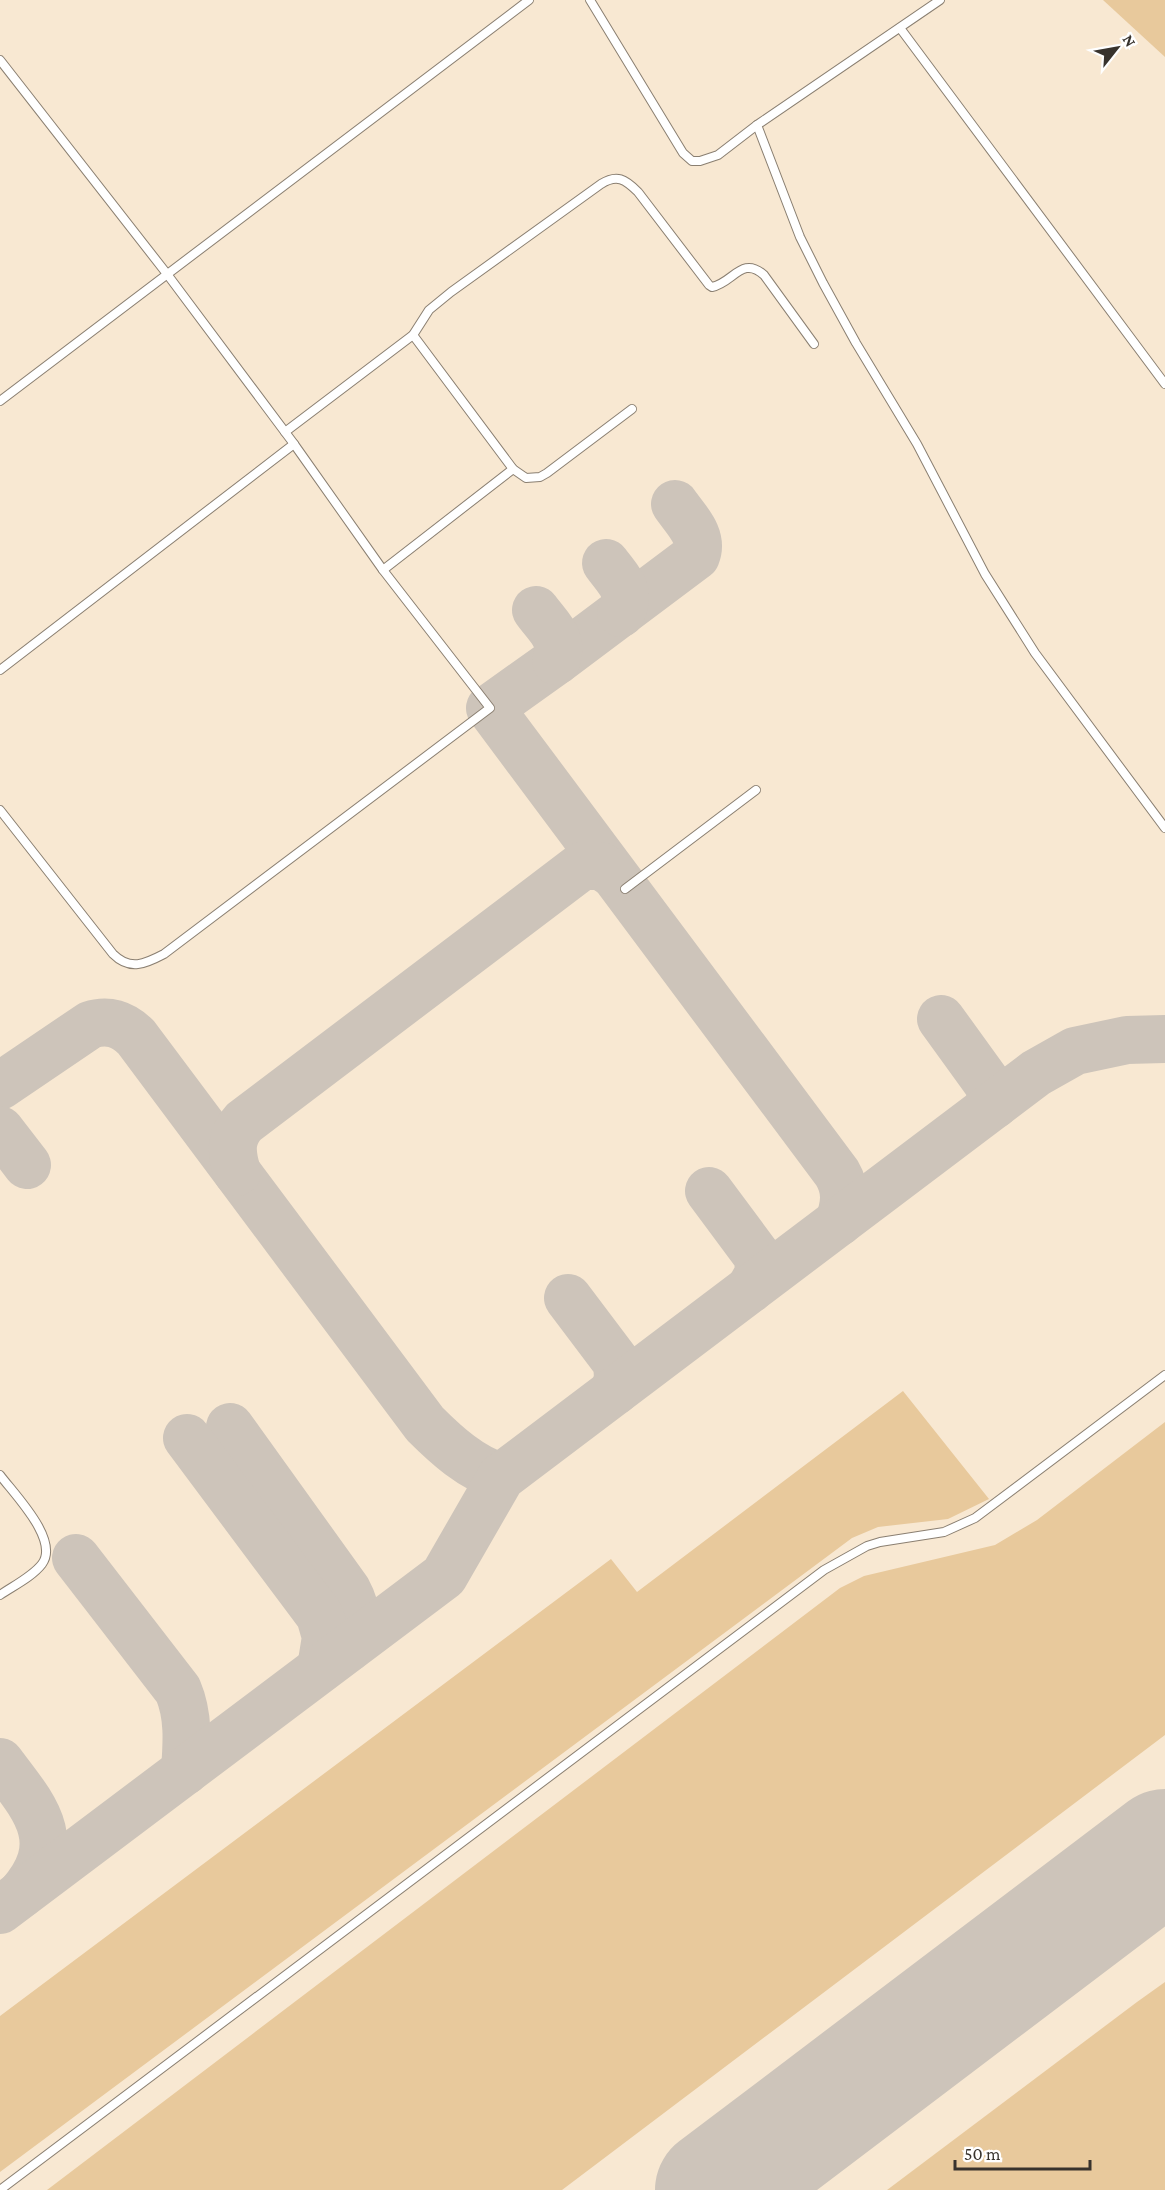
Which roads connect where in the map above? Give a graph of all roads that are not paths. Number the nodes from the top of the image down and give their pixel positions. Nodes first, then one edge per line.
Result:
1 (529, 0) edge
2 (590, 0) edge
3 (940, 0) edge
4 (900, 28) junction
5 (0, 60) edge
6 (757, 125) junction
7 (167, 274) junction
8 (413, 335) junction
9 (814, 344) dead end
10 (1165, 384) edge
11 (0, 401) edge
12 (632, 409) dead end
13 (285, 432) junction
14 (294, 444) junction
15 (513, 469) junction
16 (383, 570) junction
17 (0, 670) edge
18 (756, 789) dead end
19 (0, 810) edge
20 (1165, 828) edge
21 (625, 889) dead end
22 (1165, 1375) edge
23 (0, 1475) edge
24 (0, 1594) edge
25 (0, 2190) edge

1 - 7 lane
2 - 6 lane
3 - 4 lane
4 - 6 lane
4 - 10 lane
5 - 7 lane
6 - 20 lane
7 - 11 lane
7 - 13 lane
8 - 9 lane
8 - 13 lane
8 - 15 lane
12 - 15 lane
13 - 14 lane
14 - 16 lane
14 - 17 lane
15 - 16 lane
16 - 19 lane
18 - 21 lane
22 - 25 lane
23 - 24 lane

